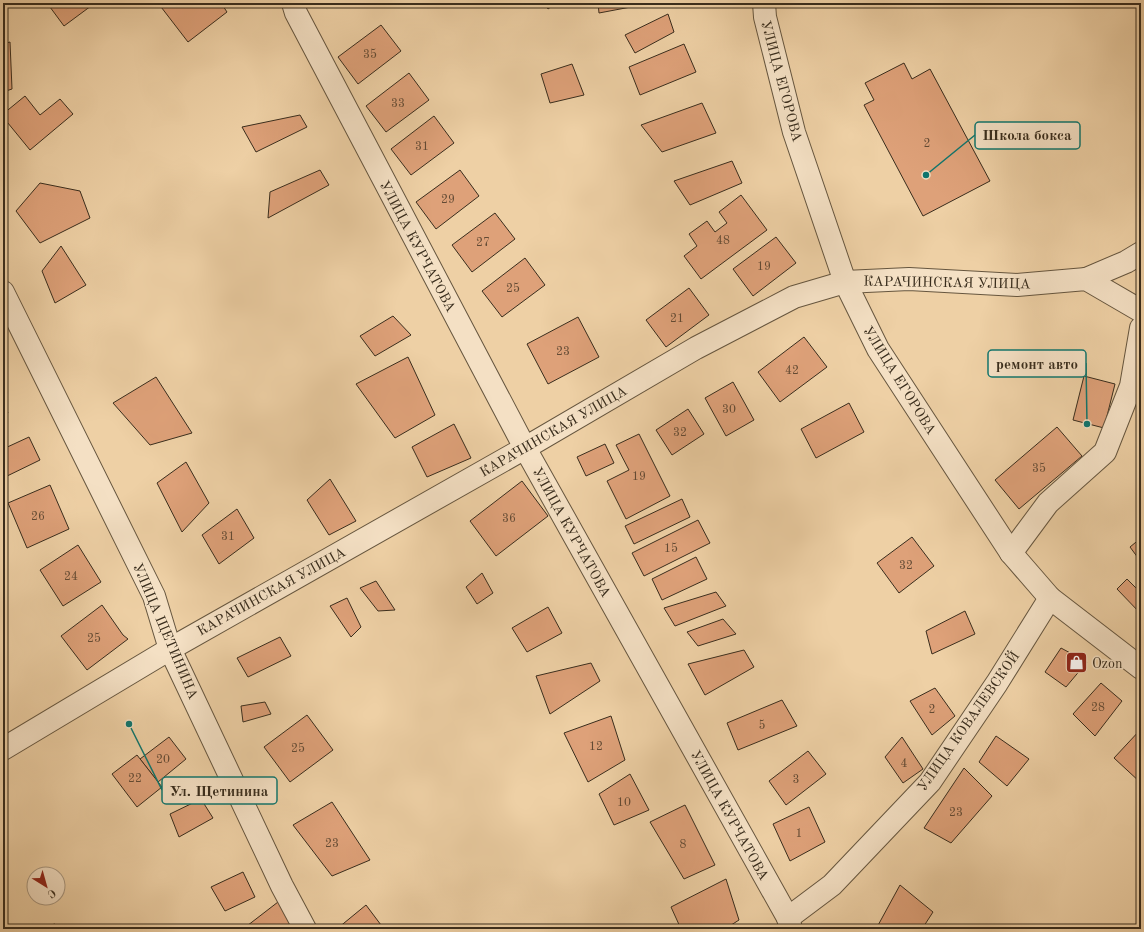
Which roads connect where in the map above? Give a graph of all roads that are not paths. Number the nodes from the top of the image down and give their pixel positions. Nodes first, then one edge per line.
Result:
1 (293, 3) edge
2 (764, 3) edge
3 (1141, 253) edge
4 (1086, 279) junction
5 (845, 282) junction
6 (3, 292) edge
7 (1141, 311) edge
8 (1141, 328) edge
9 (525, 448) junction
10 (1011, 553) junction
11 (1050, 598) junction
12 (170, 649) junction
13 (1141, 668) edge
14 (3, 749) edge
15 (790, 923) edge
16 (305, 929) edge

1 - 9 street, УЛИЦА КУРЧАТОВА
2 - 5 street, УЛИЦА ЕГОРОВА
3 - 4 street
4 - 5 street, КАРАЧИНСКАЯ УЛИЦА
4 - 7 street
5 - 9 street, КАРАЧИНСКАЯ УЛИЦА
5 - 10 street, УЛИЦА ЕГОРОВА
6 - 12 street, УЛИЦА ЩЕТИНИНА
8 - 10 street
9 - 12 street, КАРАЧИНСКАЯ УЛИЦА
9 - 15 street, УЛИЦА КУРЧАТОВА
10 - 11 street, УЛИЦА ЕГОРОВА
11 - 13 street, УЛИЦА ЕГОРОВА
11 - 15 street, УЛИЦА КОВАЛЕВСКОЙ
12 - 14 street, КАРАЧИНСКАЯ УЛИЦА
12 - 16 street, УЛИЦА ЩЕТИНИНА

